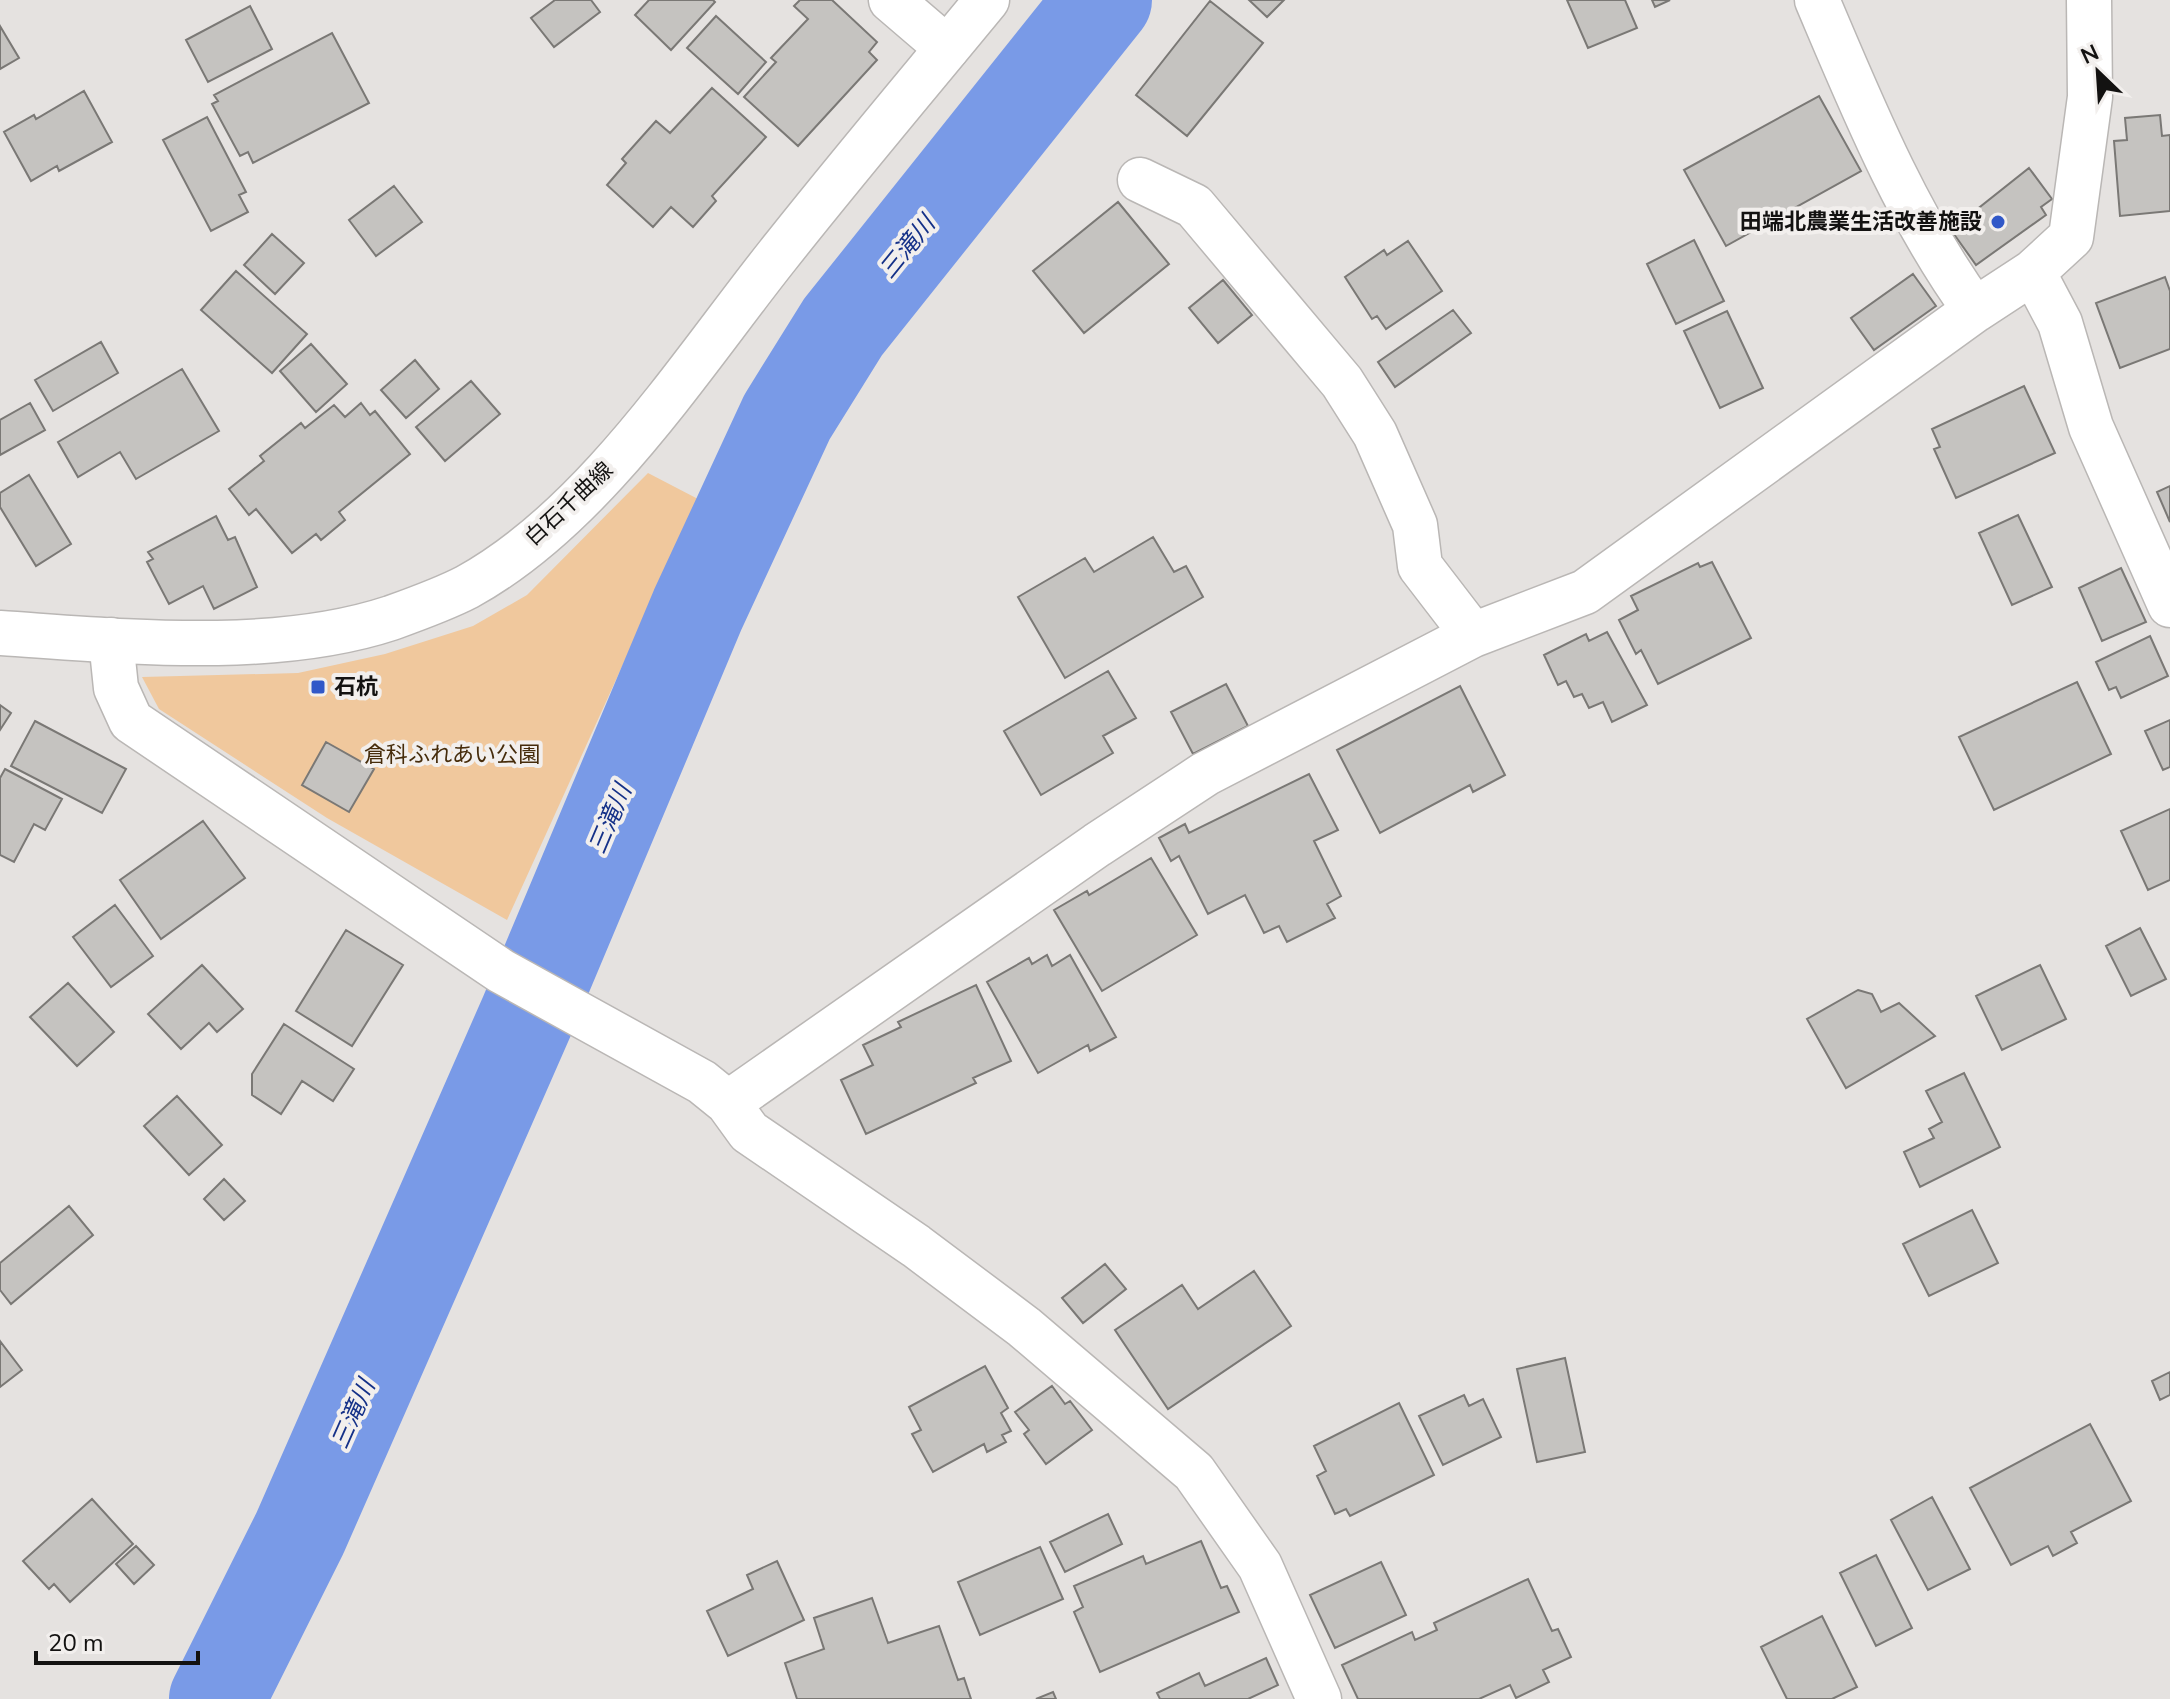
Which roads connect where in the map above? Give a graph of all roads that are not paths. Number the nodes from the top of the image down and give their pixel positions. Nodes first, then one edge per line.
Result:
1 (891, 0) edge
2 (987, 0) edge
3 (1817, 0) edge
4 (2089, 0) edge
5 (947, 48) junction
6 (1140, 180) dead end
7 (2033, 272) junction
8 (1975, 310) junction
9 (2170, 605) edge
10 (0, 633) edge
11 (1473, 635) junction
12 (111, 640) junction
13 (728, 1103) junction
14 (1319, 1699) edge

1 - 5 street
2 - 5 street, 白石千曲線
3 - 8 street
4 - 7 street
5 - 12 street, 白石千曲線
6 - 11 street
7 - 8 street
7 - 9 street
8 - 11 street
10 - 12 street, 白石千曲線
11 - 13 street
12 - 13 street
13 - 14 street

